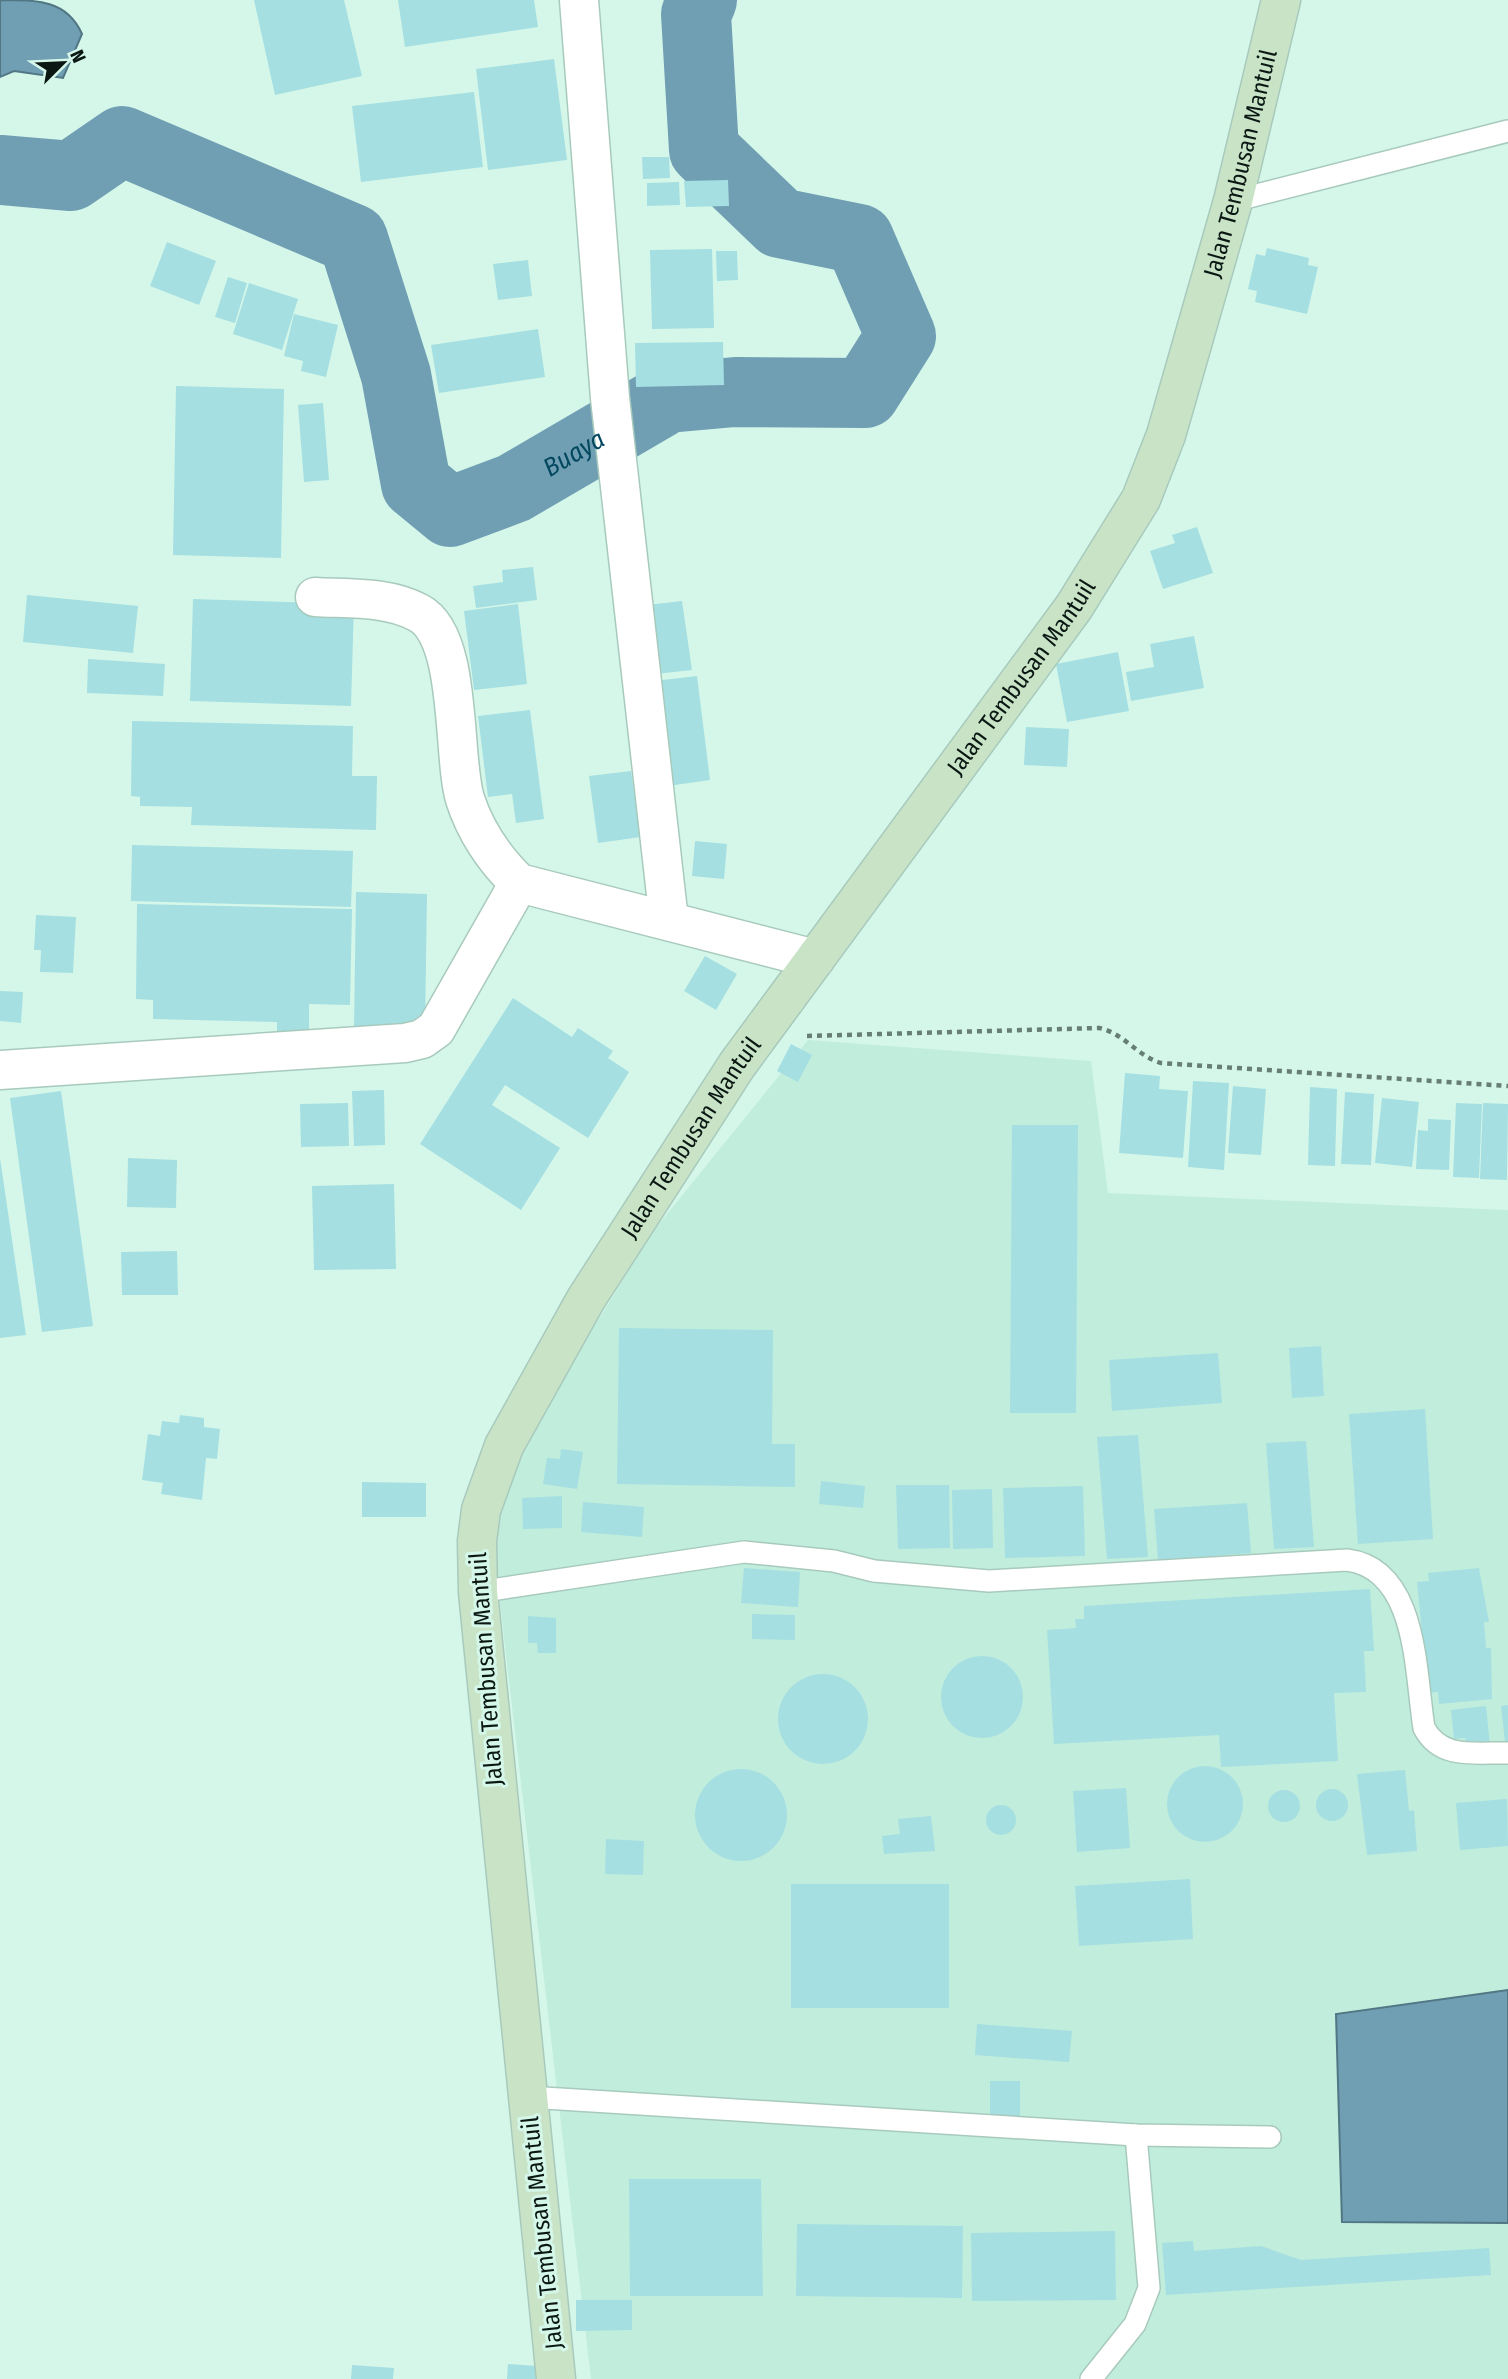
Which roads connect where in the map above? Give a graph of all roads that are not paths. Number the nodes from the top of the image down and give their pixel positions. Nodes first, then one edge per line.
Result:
1 (579, 0) edge
2 (1281, 0) edge
3 (1508, 131) edge
4 (1233, 201) junction
5 (315, 597) dead end
6 (519, 883) junction
7 (669, 921) junction
8 (815, 959) junction
9 (0, 1070) edge
10 (478, 1592) junction
11 (1508, 1753) edge
12 (528, 2097) junction
13 (1136, 2136) junction
14 (1270, 2137) dead end
15 (556, 2379) edge
16 (1091, 2379) edge

1 - 7 street
2 - 4 street, Jalan Tembusan Mantuil
3 - 4 lane
4 - 8 street, Jalan Tembusan Mantuil
5 - 6 street
6 - 7 street
6 - 9 street
7 - 8 street
8 - 10 street, Jalan Tembusan Mantuil
10 - 11 lane
10 - 12 street, Jalan Tembusan Mantuil
12 - 13 lane
12 - 15 street, Jalan Tembusan Mantuil
13 - 14 lane
13 - 16 lane

